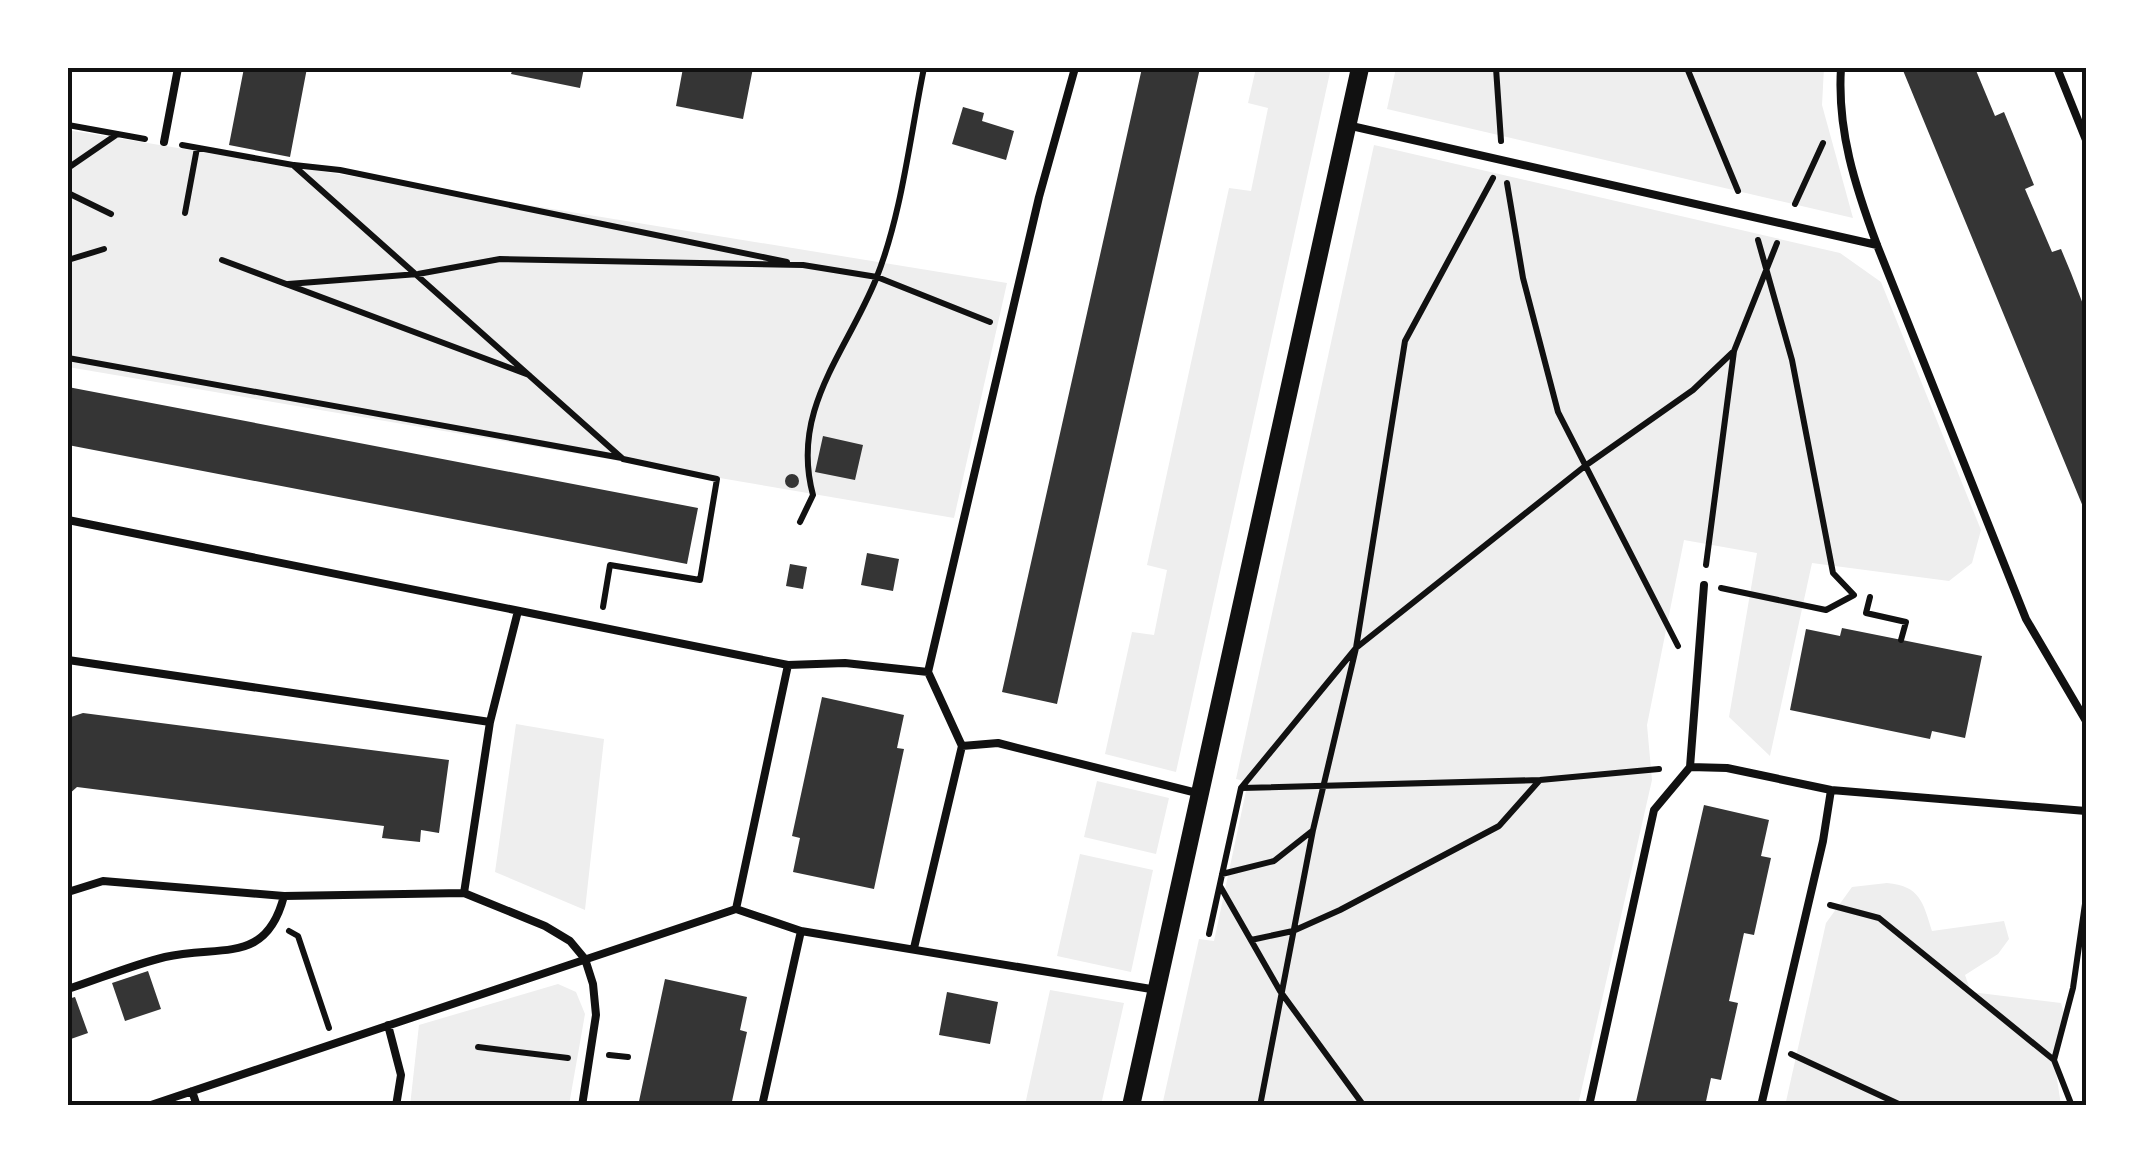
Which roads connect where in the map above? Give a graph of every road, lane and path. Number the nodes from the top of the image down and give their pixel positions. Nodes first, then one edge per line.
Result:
1 (178, 68) edge
2 (924, 68) edge
3 (1075, 68) edge
4 (1360, 68) edge
5 (1496, 68) edge
6 (1686, 68) edge
7 (1841, 68) edge
8 (2057, 68) edge
9 (1838, 111) junction
10 (68, 125) edge
11 (1347, 125) junction
12 (117, 134) junction
13 (2086, 140) edge
14 (164, 142) junction
15 (197, 148) junction
16 (1503, 160) junction
17 (293, 165) junction
18 (68, 168) edge
19 (68, 193) edge
20 (185, 213) dead end
21 (111, 214) dead end
22 (1748, 216) junction
23 (1786, 224) junction
24 (1877, 245) junction
25 (104, 248) dead end
26 (68, 260) edge
27 (222, 260) dead end
28 (1768, 264) junction
29 (803, 266) junction
30 (418, 274) junction
31 (876, 277) junction
32 (288, 284) junction
33 (1008, 330) junction
34 (1734, 351) junction
35 (68, 358) edge
36 (534, 377) junction
37 (623, 458) junction
38 (1585, 466) junction
39 (68, 520) edge
40 (800, 522) dead end
41 (1704, 584) junction
42 (1870, 597) dead end
43 (518, 610) junction
44 (600, 624) junction
45 (1901, 640) dead end
46 (1356, 648) junction
47 (68, 660) edge
48 (788, 665) junction
49 (928, 672) junction
50 (1699, 686) junction
51 (2086, 721) edge
52 (490, 722) junction
53 (962, 746) junction
54 (1690, 766) junction
55 (1540, 780) junction
56 (1323, 784) junction
57 (1241, 788) junction
58 (1831, 790) junction
59 (1201, 794) junction
60 (2086, 811) edge
61 (1313, 830) junction
62 (1222, 874) junction
63 (1219, 885) junction
64 (68, 892) edge
65 (464, 893) junction
66 (284, 896) junction
67 (2086, 897) edge
68 (1810, 900) junction
69 (736, 910) junction
70 (276, 924) junction
71 (801, 931) junction
72 (1292, 931) junction
73 (1209, 934) dead end
74 (1251, 940) junction
75 (914, 948) junction
76 (584, 959) junction
77 (68, 989) edge
78 (1157, 990) junction
79 (1280, 991) junction
80 (388, 1025) junction
81 (334, 1043) junction
82 (478, 1046) dead end
83 (1776, 1047) junction
84 (543, 1055) dead end
85 (2054, 1060) junction
86 (192, 1091) junction
87 (148, 1106) edge
88 (197, 1106) edge
89 (396, 1106) edge
90 (582, 1106) edge
91 (762, 1106) edge
92 (1131, 1106) edge
93 (1260, 1106) edge
94 (1364, 1106) edge
95 (1589, 1106) edge
96 (1762, 1106) edge
97 (1903, 1106) edge
98 (2072, 1106) edge

1 - 14 lane
2 - 31 path
3 - 33 lane
4 - 11 street
5 - 16 path
6 - 22 path
7 - 9 lane
8 - 13 lane
9 - 23 path
9 - 24 lane
10 - 12 path
11 - 16 lane
11 - 59 street
12 - 14 path
12 - 18 path
14 - 15 path
15 - 17 path
15 - 20 path
16 - 22 lane
16 - 38 path
16 - 46 path
17 - 29 path
17 - 30 path
19 - 21 path
22 - 23 lane
22 - 28 path
23 - 24 lane
23 - 28 path
24 - 51 lane
25 - 26 path
27 - 32 path
28 - 34 path
28 - 41 path
29 - 30 path
29 - 31 path
30 - 32 path
30 - 36 path
31 - 33 path
31 - 40 path
32 - 36 path
33 - 49 lane
34 - 38 path
34 - 41 path
35 - 37 path
36 - 37 path
37 - 44 path
38 - 46 path
38 - 50 path
39 - 43 lane
41 - 50 lane
42 - 45 path
43 - 44 lane
43 - 52 lane
44 - 48 lane
46 - 56 path
46 - 57 path
47 - 52 lane
48 - 49 lane
48 - 69 lane
49 - 53 lane
50 - 54 lane
52 - 65 lane
53 - 59 lane
53 - 75 lane
54 - 55 path
54 - 58 lane
54 - 95 lane
55 - 56 path
55 - 72 path
56 - 57 path
56 - 61 path
57 - 62 path
58 - 60 lane
58 - 68 lane
59 - 78 street
61 - 62 path
61 - 72 path
62 - 63 path
63 - 73 path
63 - 74 path
64 - 66 lane
65 - 66 lane
65 - 76 lane
66 - 70 lane
67 - 85 path
68 - 83 lane
68 - 85 path
69 - 71 lane
69 - 76 lane
70 - 77 lane
70 - 81 path
71 - 75 lane
71 - 91 lane
72 - 74 path
72 - 79 path
74 - 79 path
75 - 78 lane
76 - 80 lane
76 - 90 lane
78 - 92 street
79 - 93 path
79 - 94 path
80 - 81 lane
80 - 89 lane
81 - 86 lane
82 - 84 path
83 - 96 lane
83 - 97 path
85 - 98 path
86 - 87 lane
86 - 88 lane

